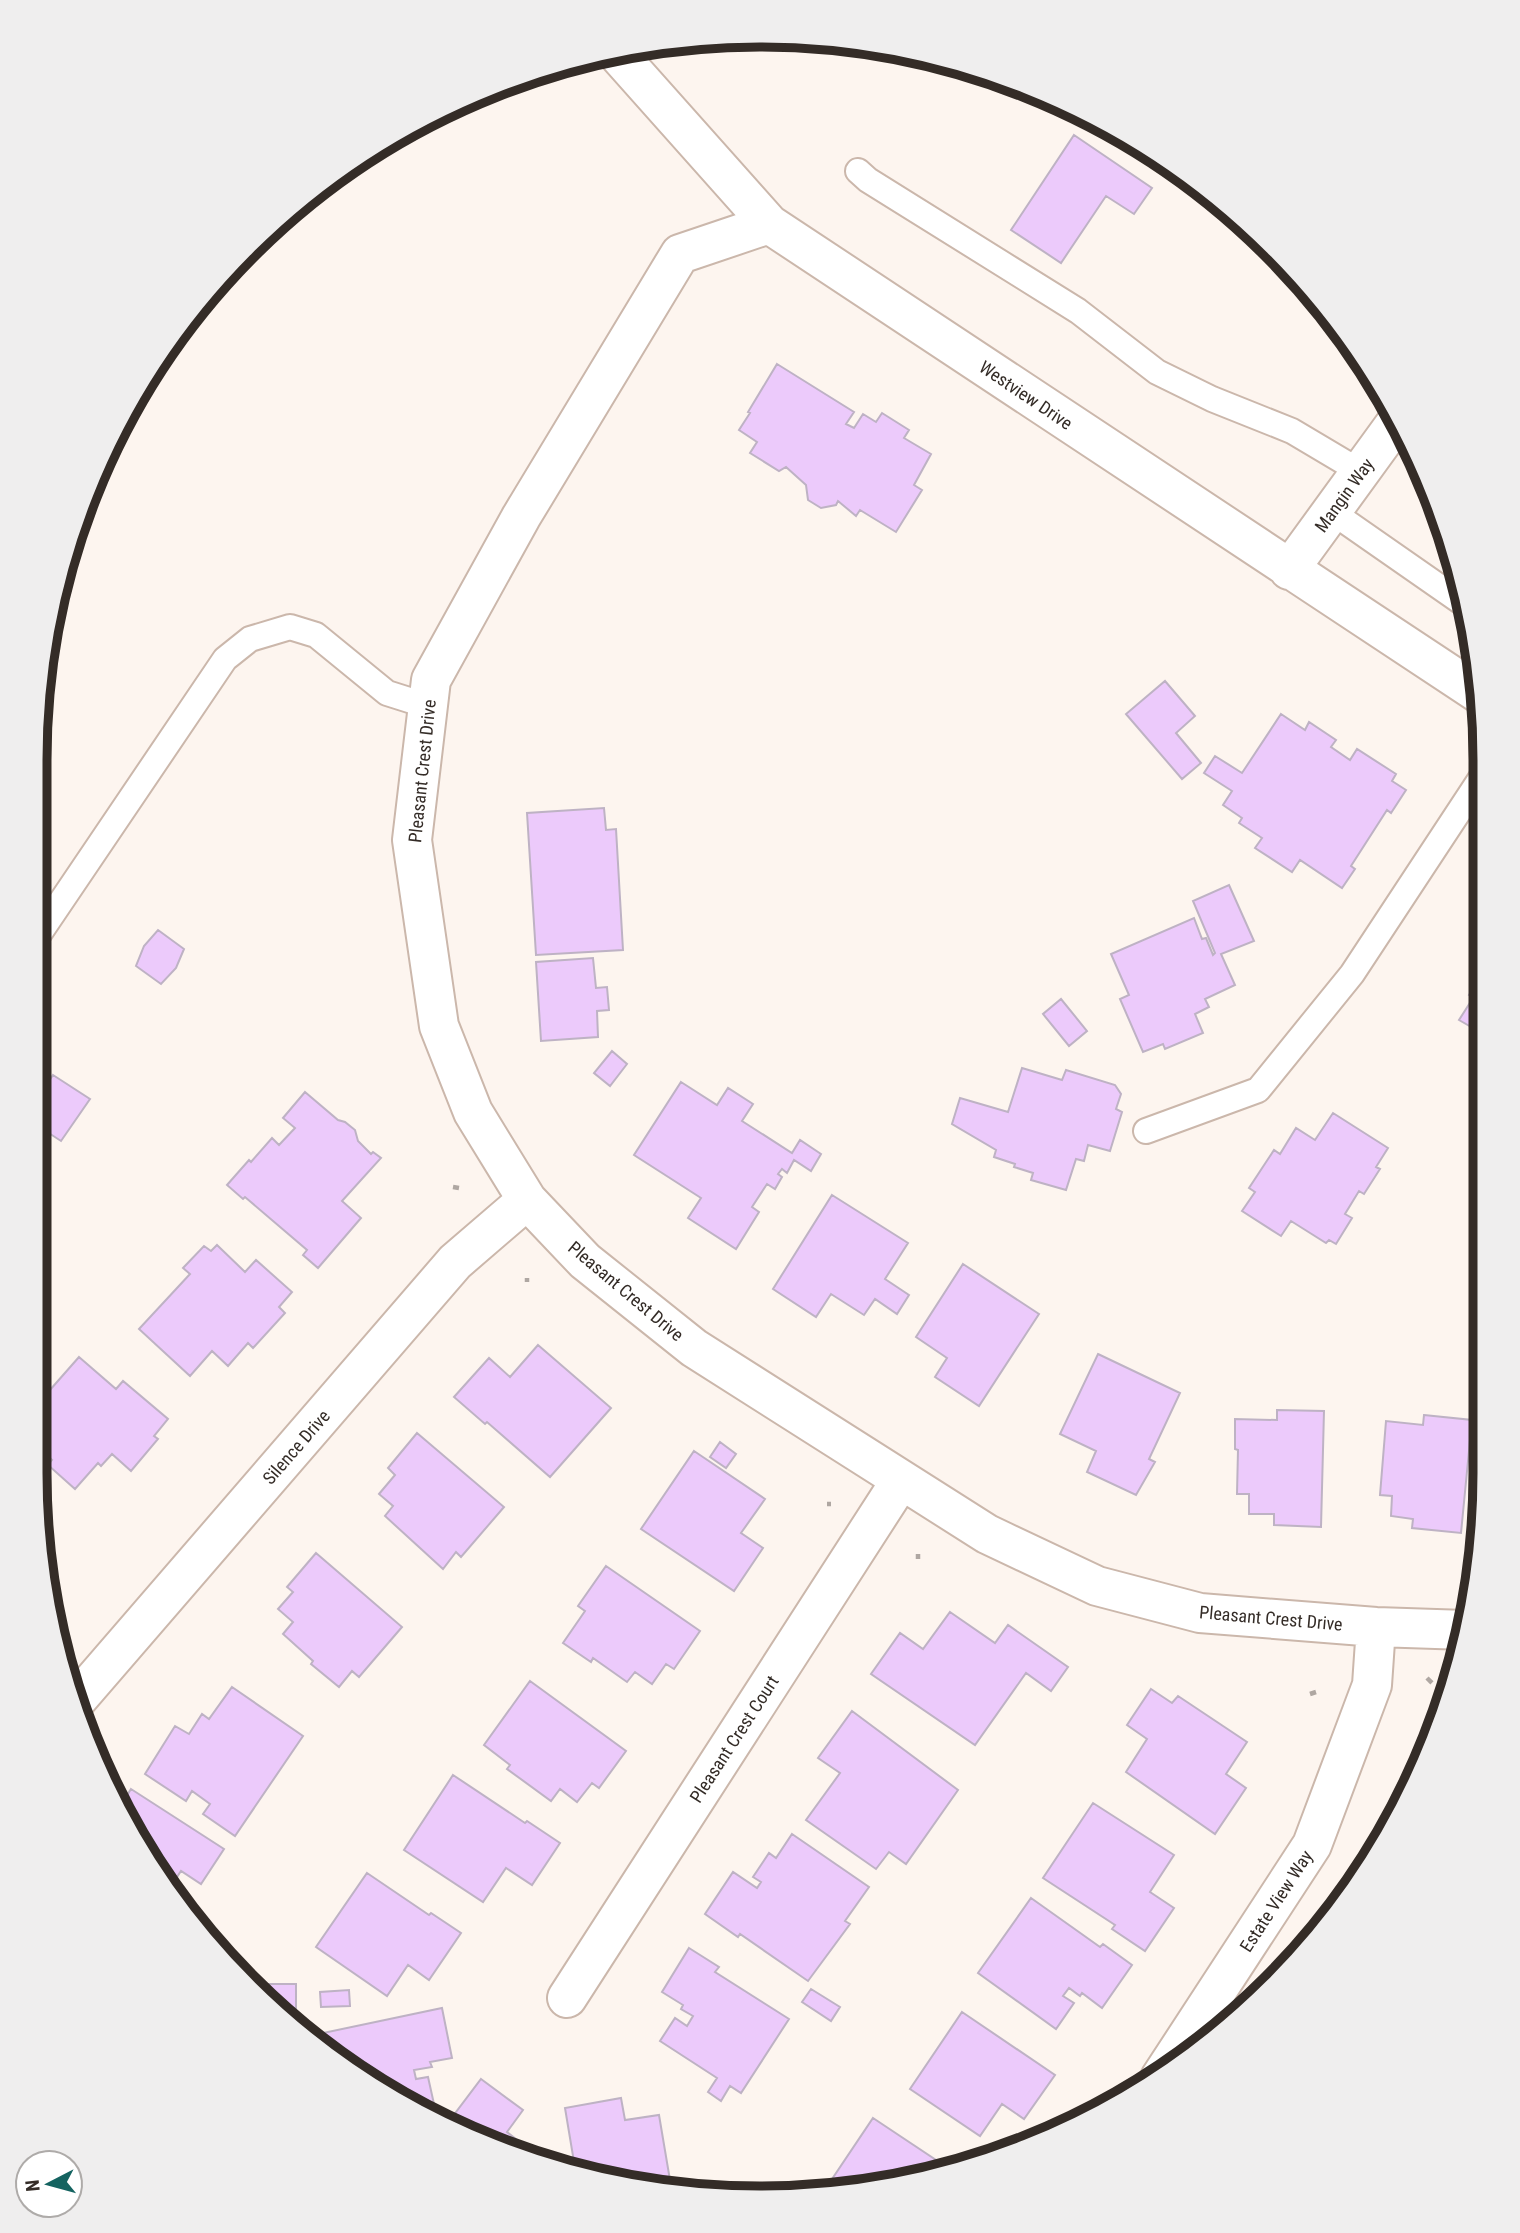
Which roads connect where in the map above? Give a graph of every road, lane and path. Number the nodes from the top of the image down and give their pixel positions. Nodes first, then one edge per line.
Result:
1 (623, 61) edge
2 (858, 171) dead end
3 (769, 224) junction
4 (1391, 430) edge
5 (1361, 472) junction
6 (1332, 512) junction
7 (1289, 570) junction
8 (1453, 596) edge
9 (1469, 687) edge
10 (428, 706) junction
11 (1473, 790) edge
12 (47, 922) edge
13 (1146, 1131) dead end
14 (527, 1200) junction
15 (901, 1480) junction
16 (1376, 1627) junction
17 (1455, 1630) edge
18 (1427, 1678) dead end
19 (1432, 1683) dead end
20 (82, 1693) edge
21 (567, 1998) dead end
22 (1179, 2049) edge

1 - 3 street, Westview Drive
2 - 5 lane
3 - 7 street, Westview Drive
3 - 10 street, Pleasant Crest Drive
4 - 5 street, Mangin Way
5 - 6 street, Mangin Way
6 - 7 street, Mangin Way
6 - 8 lane
7 - 9 street, Westview Drive
10 - 12 lane
10 - 14 street, Pleasant Crest Drive
11 - 13 lane
14 - 15 street, Pleasant Crest Drive
14 - 20 street, Silence Drive
15 - 16 street, Pleasant Crest Drive
15 - 21 street, Pleasant Crest Court
16 - 17 street, Pleasant Crest Drive
16 - 22 street, Estate View Way
18 - 19 path

